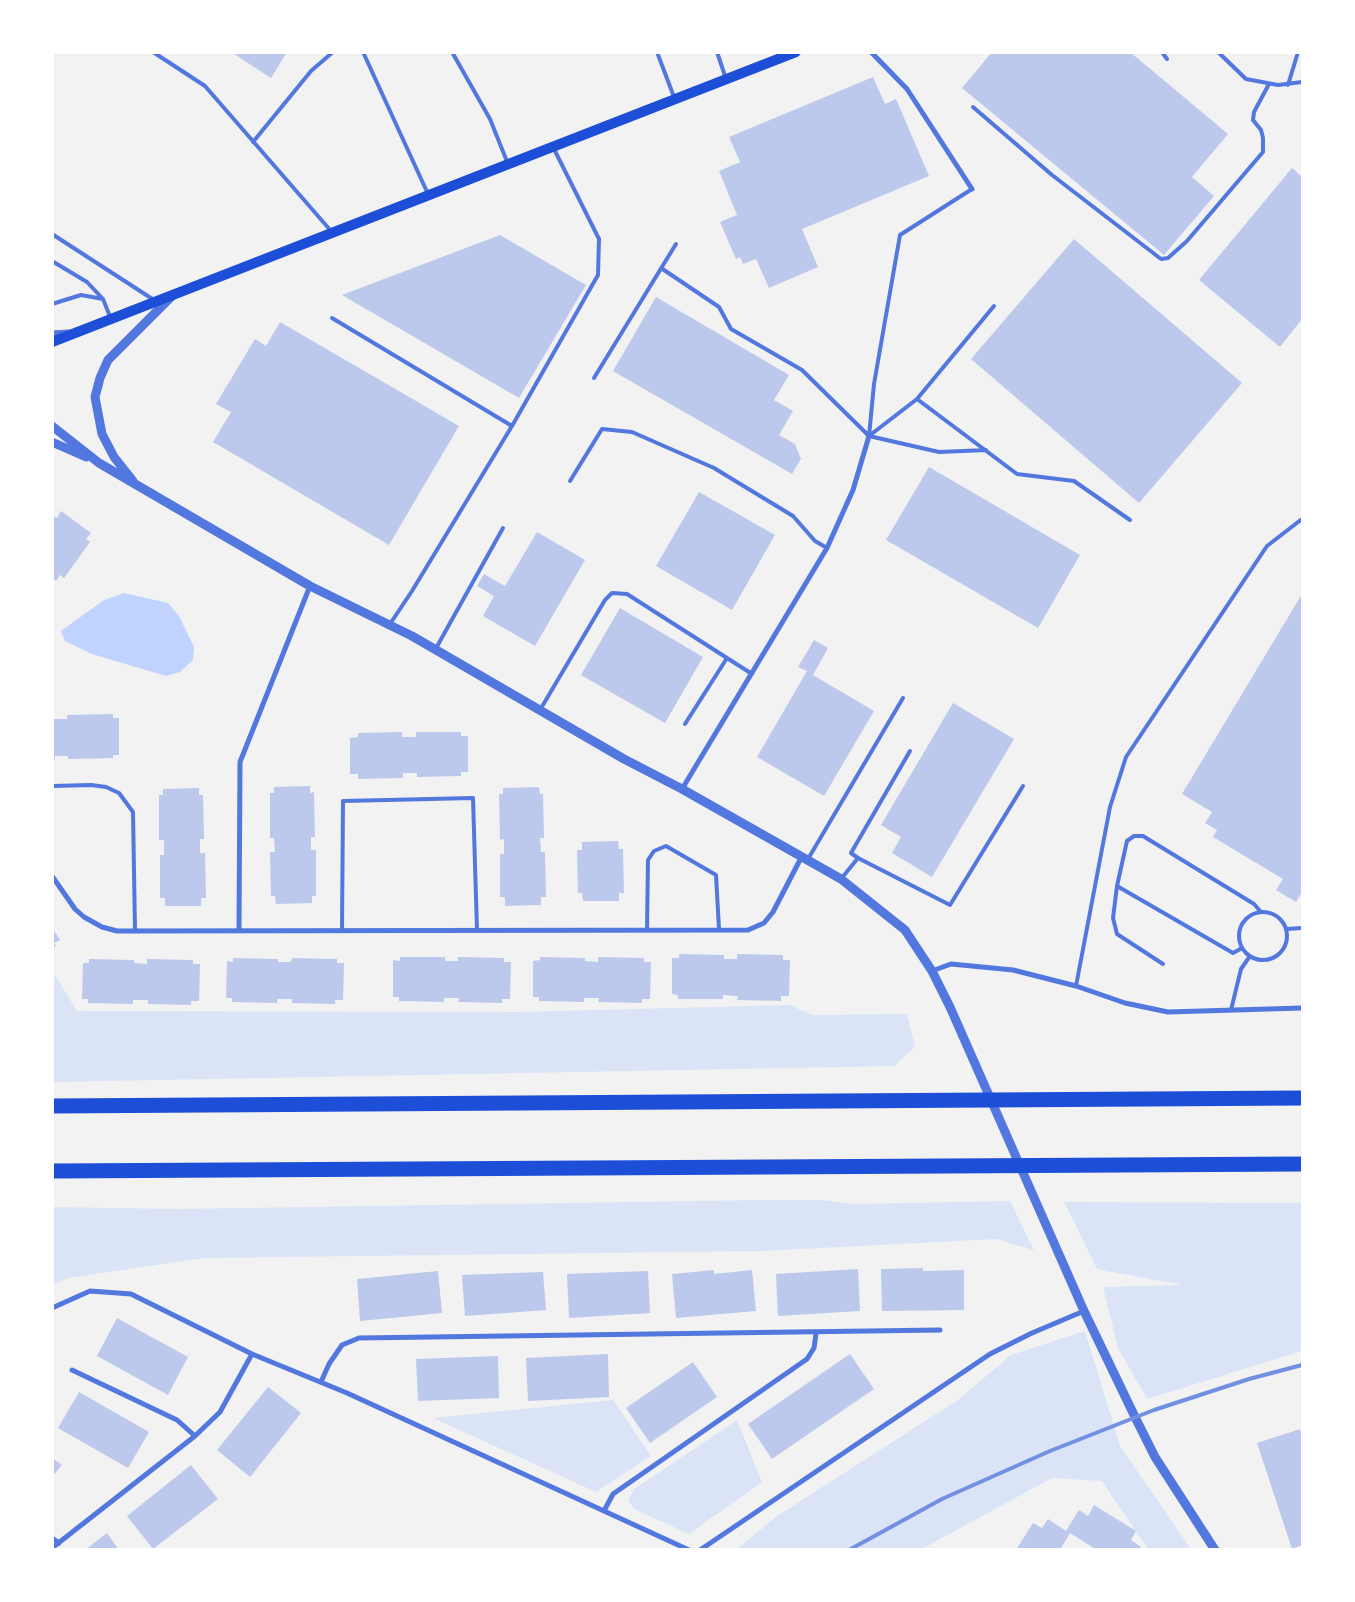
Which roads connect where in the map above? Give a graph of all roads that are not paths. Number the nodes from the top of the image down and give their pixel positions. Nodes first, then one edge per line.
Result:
1 (153, 52) edge
2 (333, 52) edge
3 (363, 52) edge
4 (452, 52) edge
5 (657, 52) edge
6 (717, 52) edge
7 (796, 52) edge
8 (871, 52) edge
9 (1162, 52) edge
10 (1218, 52) edge
11 (1298, 52) edge
12 (1167, 59) dead end
13 (726, 79) junction
14 (1302, 82) edge
15 (1269, 84) junction
16 (1288, 85) junction
17 (675, 100) junction
18 (973, 107) dead end
19 (254, 142) junction
20 (553, 147) junction
21 (508, 164) junction
22 (972, 189) joint
23 (429, 195) junction
24 (332, 233) junction
25 (52, 234) edge
26 (676, 244) dead end
27 (52, 261) edge
28 (661, 268) junction
29 (174, 294) junction
30 (103, 299) junction
31 (156, 301) junction
32 (52, 304) edge
33 (994, 306) dead end
34 (332, 318) dead end
35 (111, 319) junction
36 (72, 334) junction
37 (52, 335) edge
38 (52, 342) edge
39 (594, 378) dead end
40 (917, 399) junction
41 (52, 426) edge
42 (512, 426) junction
43 (869, 436) junction
44 (52, 442) edge
45 (986, 450) junction
46 (99, 463) junction
47 (570, 481) dead end
48 (136, 485) junction
49 (1302, 519) edge
50 (1130, 520) dead end
51 (503, 528) dead end
52 (827, 548) junction
53 (310, 586) junction
54 (389, 625) junction
55 (435, 650) junction
56 (727, 658) junction
57 (752, 674) junction
58 (903, 698) dead end
59 (540, 711) junction
60 (685, 724) dead end
61 (910, 751) dead end
62 (52, 786) edge
63 (1023, 786) dead end
64 (682, 789) junction
65 (805, 858) junction
66 (858, 858) junction
67 (52, 876) edge
68 (841, 879) junction
69 (1117, 886) junction
70 (1261, 912) junction
71 (1302, 928) edge
72 (719, 929) junction
73 (1286, 929) junction
74 (136, 930) junction
75 (239, 930) junction
76 (342, 930) junction
77 (477, 930) junction
78 (647, 930) junction
79 (1242, 948) junction
80 (1250, 956) junction
81 (1163, 964) dead end
82 (932, 971) junction
83 (1076, 986) junction
84 (1302, 1008) edge
85 (1231, 1010) junction
86 (1302, 1098) edge
87 (52, 1106) edge
88 (1302, 1164) edge
89 (52, 1171) edge
90 (52, 1308) edge
91 (1084, 1311) junction
92 (940, 1330) dead end
93 (816, 1334) junction
94 (252, 1354) junction
95 (72, 1370) dead end
96 (321, 1382) junction
97 (195, 1436) junction
98 (604, 1509) junction
99 (52, 1538) edge
100 (59, 1543) junction
101 (52, 1548) edge
102 (689, 1550) edge
103 (700, 1550) edge
104 (1215, 1550) edge

1 - 19 lane
2 - 19 lane
3 - 23 lane
4 - 21 lane
5 - 17 lane
6 - 13 lane
7 - 13 main road
8 - 22 street
9 - 12 lane
10 - 15 lane
11 - 16 lane
13 - 17 main road
14 - 16 lane
15 - 16 lane
15 - 18 lane
17 - 20 main road
19 - 24 lane
20 - 21 main road
20 - 42 lane
21 - 23 main road
22 - 43 lane
23 - 24 main road
24 - 29 main road
25 - 31 lane
26 - 28 lane
27 - 30 lane
28 - 39 lane
28 - 43 lane
29 - 31 main road
29 - 48 street
30 - 32 lane
30 - 35 lane
31 - 35 main road
33 - 40 lane
34 - 42 lane
35 - 36 main road
36 - 37 street
36 - 38 main road
40 - 43 lane
40 - 45 lane
41 - 46 street
42 - 54 lane
43 - 45 lane
43 - 52 street
44 - 46 street
45 - 50 lane
46 - 48 street
47 - 52 lane
48 - 53 street
49 - 83 lane
51 - 55 lane
52 - 57 street
53 - 54 street
53 - 75 street
54 - 55 street
55 - 59 street
56 - 57 lane
56 - 59 lane
56 - 60 lane
57 - 64 street
58 - 65 lane
59 - 64 street
61 - 66 lane
62 - 74 lane
63 - 66 lane
64 - 65 street
65 - 68 street
65 - 72 street
66 - 68 lane
67 - 74 street
68 - 82 street
69 - 70 lane
69 - 79 lane
69 - 81 lane
70 - 73 lane
70 - 79 lane
71 - 73 lane
72 - 78 street
72 - 78 lane
73 - 80 lane
74 - 75 street
75 - 76 street
76 - 77 street
76 - 77 lane
77 - 78 street
79 - 80 lane
80 - 85 lane
82 - 83 street
82 - 91 street
83 - 85 street
84 - 85 street
86 - 87 highway
88 - 89 highway
90 - 94 street
91 - 103 street
91 - 104 street
92 - 93 street
93 - 96 street
93 - 98 street
94 - 96 street
94 - 97 street
95 - 97 street
96 - 98 street
97 - 100 street
98 - 102 street
99 - 100 street
100 - 101 street

